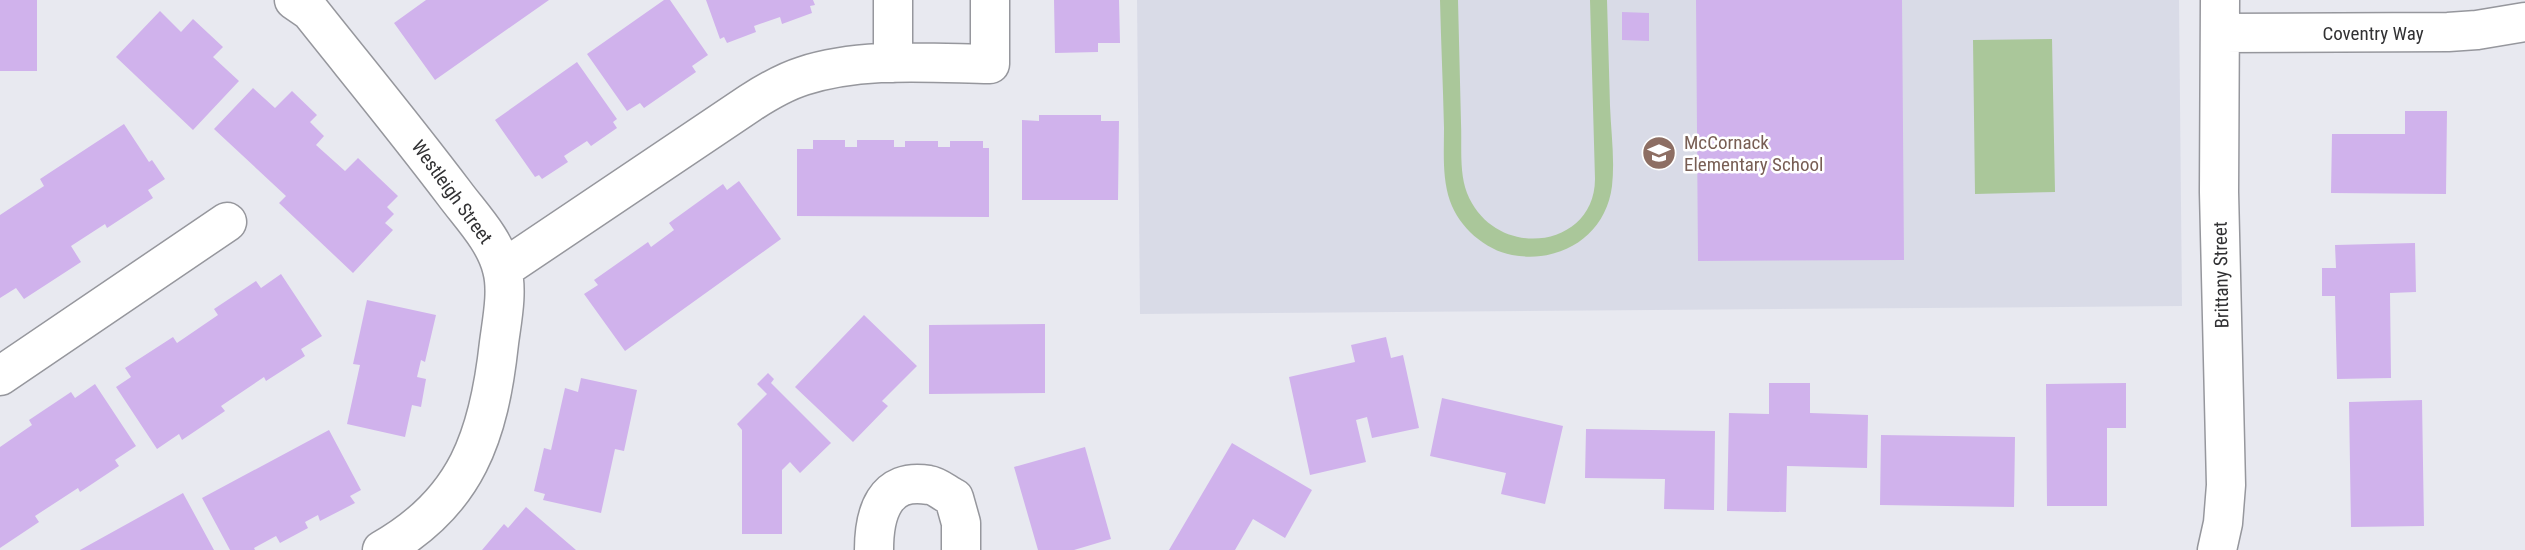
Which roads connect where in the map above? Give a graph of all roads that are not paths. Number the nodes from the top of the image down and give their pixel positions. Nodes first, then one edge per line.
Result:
1 (893, 0) edge
2 (990, 0) edge
3 (310, 4) edge
4 (2220, 17) edge
5 (2525, 22) edge
6 (893, 63) junction
7 (227, 222) dead end
8 (503, 269) junction
9 (0, 376) edge
10 (382, 550) edge
11 (874, 550) edge
12 (961, 550) edge
13 (2217, 550) edge

1 - 6 street
2 - 6 street
3 - 8 street, Westleigh Street
4 - 5 street, Coventry Way
4 - 13 street, Brittany Street
6 - 8 street
7 - 9 street
8 - 10 street, Westleigh Street
11 - 12 street

